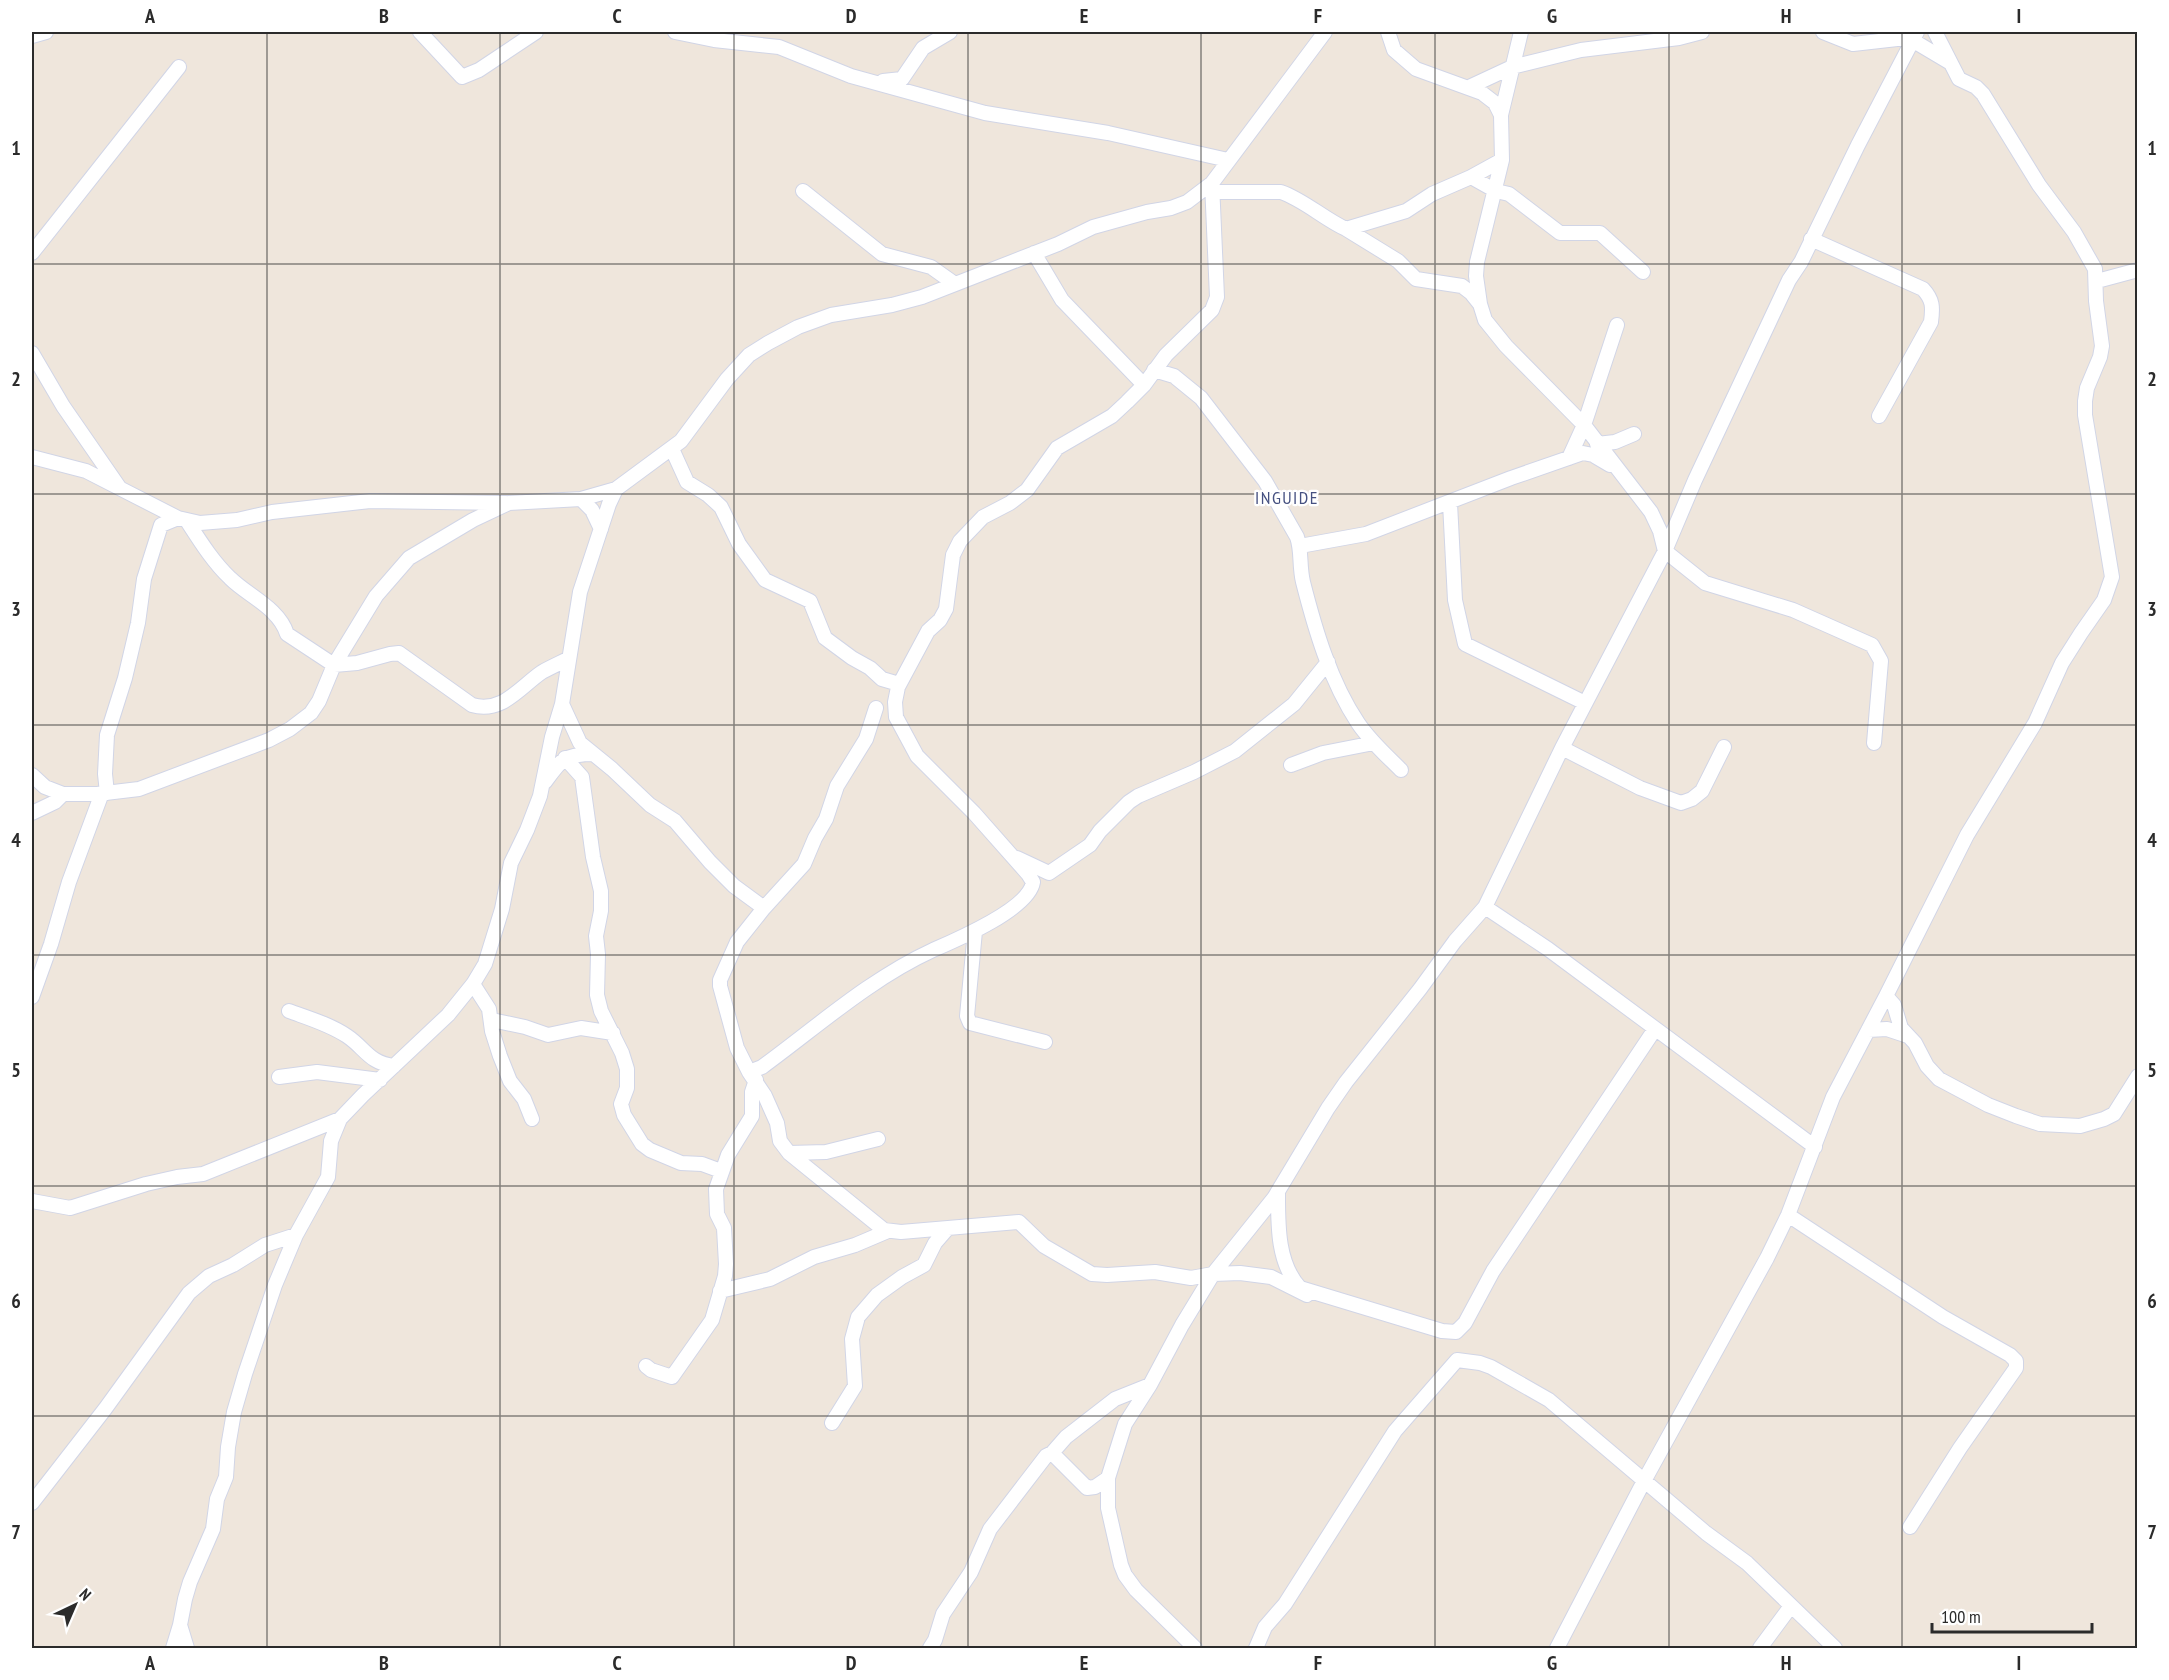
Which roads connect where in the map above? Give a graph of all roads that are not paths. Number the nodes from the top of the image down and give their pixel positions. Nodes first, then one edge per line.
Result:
1 (46, 32) edge
2 (420, 32) edge
3 (536, 32) edge
4 (675, 32) edge
5 (950, 32) edge
6 (1325, 32) edge
7 (1388, 32) edge
8 (1521, 32) edge
9 (1696, 32) edge
10 (1823, 32) edge
11 (1935, 32) edge
12 (32, 36) edge
13 (1915, 36) edge
14 (1952, 64) junction
15 (179, 67) dead end
16 (1512, 67) junction
17 (874, 81) junction
18 (1469, 87) junction
19 (1502, 115) junction
20 (1228, 160) junction
21 (1502, 160) junction
22 (1471, 177) junction
23 (1213, 187) junction
24 (803, 191) dead end
25 (1496, 191) junction
26 (1346, 229) junction
27 (1811, 239) junction
28 (1034, 253) junction
29 (32, 254) edge
30 (2138, 270) edge
31 (1643, 272) dead end
32 (2097, 281) junction
33 (954, 284) junction
34 (1480, 304) junction
35 (1617, 325) dead end
36 (32, 353) edge
37 (1154, 370) junction
38 (1144, 385) junction
39 (1879, 416) dead end
40 (1584, 425) junction
41 (1634, 435) dead end
42 (1597, 444) junction
43 (672, 449) junction
44 (32, 457) edge
45 (1569, 458) junction
46 (1616, 469) junction
47 (120, 489) junction
48 (616, 489) junction
49 (581, 499) junction
50 (509, 503) junction
51 (1450, 503) junction
52 (182, 520) junction
53 (602, 529) junction
54 (1300, 546) junction
55 (1665, 551) junction
56 (568, 659) junction
57 (1328, 662) junction
58 (334, 665) junction
59 (899, 684) junction
60 (562, 704) junction
61 (1585, 704) junction
62 (876, 708) dead end
63 (1874, 742) dead end
64 (1374, 743) junction
65 (1724, 747) dead end
66 (1562, 748) junction
67 (591, 754) junction
68 (565, 758) junction
69 (1292, 765) dead end
70 (1401, 770) dead end
71 (32, 775) edge
72 (543, 784) junction
73 (104, 793) junction
74 (63, 794) junction
75 (32, 813) edge
76 (1012, 856) junction
77 (1485, 907) junction
78 (764, 909) junction
79 (975, 931) junction
80 (473, 984) junction
81 (1886, 996) junction
82 (32, 997) edge
83 (289, 1011) dead end
84 (492, 1020) junction
85 (1655, 1029) junction
86 (1868, 1030) junction
87 (613, 1032) junction
88 (1910, 1036) junction
89 (1045, 1042) dead end
90 (394, 1066) junction
91 (752, 1076) junction
92 (2138, 1076) edge
93 (279, 1077) dead end
94 (380, 1080) junction
95 (340, 1119) junction
96 (532, 1119) dead end
97 (878, 1139) dead end
98 (1815, 1147) junction
99 (789, 1153) junction
100 (721, 1171) junction
101 (1278, 1190) junction
102 (32, 1201) edge
103 (1788, 1215) junction
104 (948, 1228) junction
105 (888, 1231) junction
106 (296, 1235) junction
107 (1213, 1274) junction
108 (1300, 1288) junction
109 (720, 1291) junction
110 (646, 1366) dead end
111 (1150, 1385) junction
112 (832, 1423) dead end
113 (1052, 1453) junction
114 (1108, 1478) junction
115 (1644, 1481) junction
116 (1087, 1488) junction
117 (32, 1503) edge
118 (1108, 1508) junction
119 (1910, 1527) dead end
120 (1791, 1606) junction
121 (180, 1625) junction
122 (173, 1648) edge
123 (187, 1648) edge
124 (930, 1648) edge
125 (1195, 1648) edge
126 (1256, 1648) edge
127 (1557, 1648) edge
128 (1760, 1648) edge
129 (1835, 1648) edge

1 - 12 street
2 - 3 street
4 - 17 street
5 - 17 street
6 - 20 street
7 - 18 street
8 - 16 street
9 - 16 street
10 - 13 street
11 - 14 street
13 - 14 street
13 - 27 street
14 - 32 street
15 - 29 street
16 - 18 street
16 - 19 street
17 - 20 street
18 - 19 street
19 - 21 street
20 - 23 street
21 - 22 street
21 - 25 street
22 - 25 street
22 - 26 street
23 - 26 street
23 - 28 street
23 - 37 street
24 - 33 street
25 - 31 street
25 - 34 street
26 - 34 street
27 - 39 street
27 - 55 street
28 - 33 street
28 - 38 street
30 - 32 street
32 - 81 street
33 - 43 street
34 - 40 street
35 - 40 street
36 - 47 street
37 - 38 street
37 - 54 street
38 - 59 street
40 - 42 street
40 - 45 street
41 - 42 street
42 - 46 street
43 - 48 street
43 - 59 street
44 - 47 street
45 - 46 street
45 - 51 street
46 - 55 street
47 - 52 street
48 - 49 street
48 - 53 street
49 - 50 street
49 - 53 street
50 - 52 street
50 - 58 street
51 - 54 street
51 - 61 street
52 - 58 street
52 - 73 street
53 - 56 street
54 - 57 street
55 - 61 street
55 - 63 street
56 - 58 street
56 - 60 street
57 - 64 street
57 - 76 street
58 - 73 street
59 - 76 street
60 - 67 street
60 - 72 street
61 - 66 street
62 - 78 street
64 - 69 street
64 - 70 street
65 - 66 street
66 - 77 street
67 - 68 street
67 - 78 street
68 - 72 street
68 - 87 street
71 - 74 street
72 - 80 street
73 - 74 street
73 - 82 street
74 - 75 street
76 - 79 street
77 - 85 street
77 - 101 street
78 - 91 street
79 - 89 street
79 - 91 street
80 - 84 street
80 - 90 street
81 - 86 street
81 - 88 street
83 - 90 street
84 - 87 street
84 - 96 street
85 - 98 street
85 - 108 street
86 - 88 street
86 - 98 street
87 - 100 street
88 - 92 street
90 - 94 street
91 - 99 street
91 - 100 street
93 - 94 street
94 - 95 street
95 - 102 street
95 - 106 street
97 - 99 street
98 - 103 street
99 - 105 street
100 - 109 street
101 - 107 street
101 - 108 street
103 - 115 street
103 - 119 street
104 - 105 street
104 - 107 street
104 - 112 street
105 - 109 street
106 - 117 street
106 - 121 street
107 - 108 street
107 - 111 street
109 - 110 street
111 - 113 street
111 - 114 street
113 - 116 street
113 - 124 street
114 - 116 street
114 - 118 street
115 - 120 street
115 - 126 street
115 - 127 street
116 - 118 street
118 - 125 street
120 - 128 street
120 - 129 street
121 - 122 street
121 - 123 street

